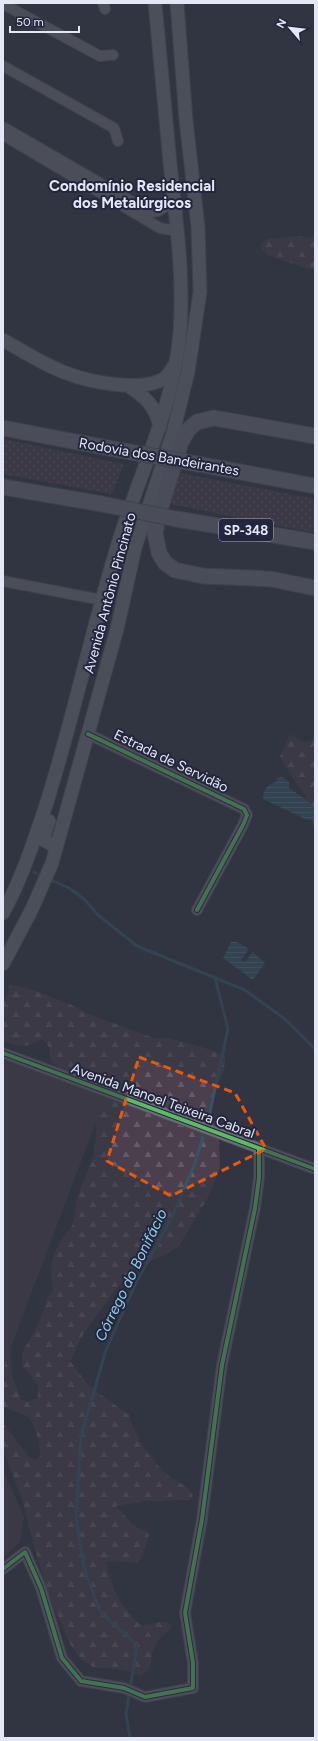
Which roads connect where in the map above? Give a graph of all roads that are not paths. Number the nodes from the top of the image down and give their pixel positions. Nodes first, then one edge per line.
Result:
1 (155, 3) edge
2 (177, 3) edge
3 (3, 4) edge
4 (113, 55) dead end
5 (3, 66) edge
6 (3, 127) edge
7 (3, 135) edge
8 (118, 141) dead end
9 (175, 200) junction
10 (196, 202) junction
11 (178, 231) junction
12 (3, 340) edge
13 (176, 363) junction
14 (128, 386) junction
15 (160, 427) junction
16 (3, 428) edge
17 (315, 436) edge
18 (269, 478) junction
19 (315, 481) edge
20 (3, 486) edge
21 (315, 486) edge
22 (276, 535) junction
23 (315, 542) edge
24 (315, 550) edge
25 (3, 581) edge
26 (315, 588) edge
27 (102, 600) junction
28 (88, 734) junction
29 (64, 745) junction
30 (56, 773) junction
31 (57, 844) junction
32 (197, 910) dead end
33 (3, 913) edge
34 (3, 964) edge
35 (3, 1053) edge
36 (260, 1149) junction
37 (315, 1170) edge
38 (3, 1569) edge

1 - 9 main road, Avenida Antônio Pincinato
2 - 10 main road, Avenida Antônio Pincinato
3 - 4 street
5 - 8 street
6 - 9 street
7 - 11 street
9 - 11 main road, Avenida Antônio Pincinato
10 - 11 main road
10 - 28 main road, Avenida Antônio Pincinato
11 - 13 main road, Avenida Antônio Pincinato
12 - 14 main road
13 - 14 main road
13 - 15 main road, Avenida Antônio Pincinato
14 - 15 main road
15 - 27 main road, Avenida Antônio Pincinato
16 - 18 highway, Rodovia dos Bandeirantes, bridge
17 - 26 highway
18 - 19 highway
18 - 21 highway, Rodovia dos Bandeirantes
20 - 22 highway, SP-348, bridge
22 - 23 highway, SP-348
22 - 24 highway
25 - 27 street
27 - 29 main road, Avenida Antônio Pincinato
28 - 29 main road
28 - 31 main road, Avenida Antônio Pincinato
28 - 32 street, Estrada de Servidão
29 - 30 main road, Avenida Antônio Pincinato
30 - 31 main road
30 - 33 main road, Avenida Antônio Pincinato
31 - 34 main road, Avenida Antônio Pincinato
35 - 36 street, Avenida Manoel Teixeira Cabral
36 - 37 street, Avenida Manoel Teixeira Cabral
36 - 38 street

